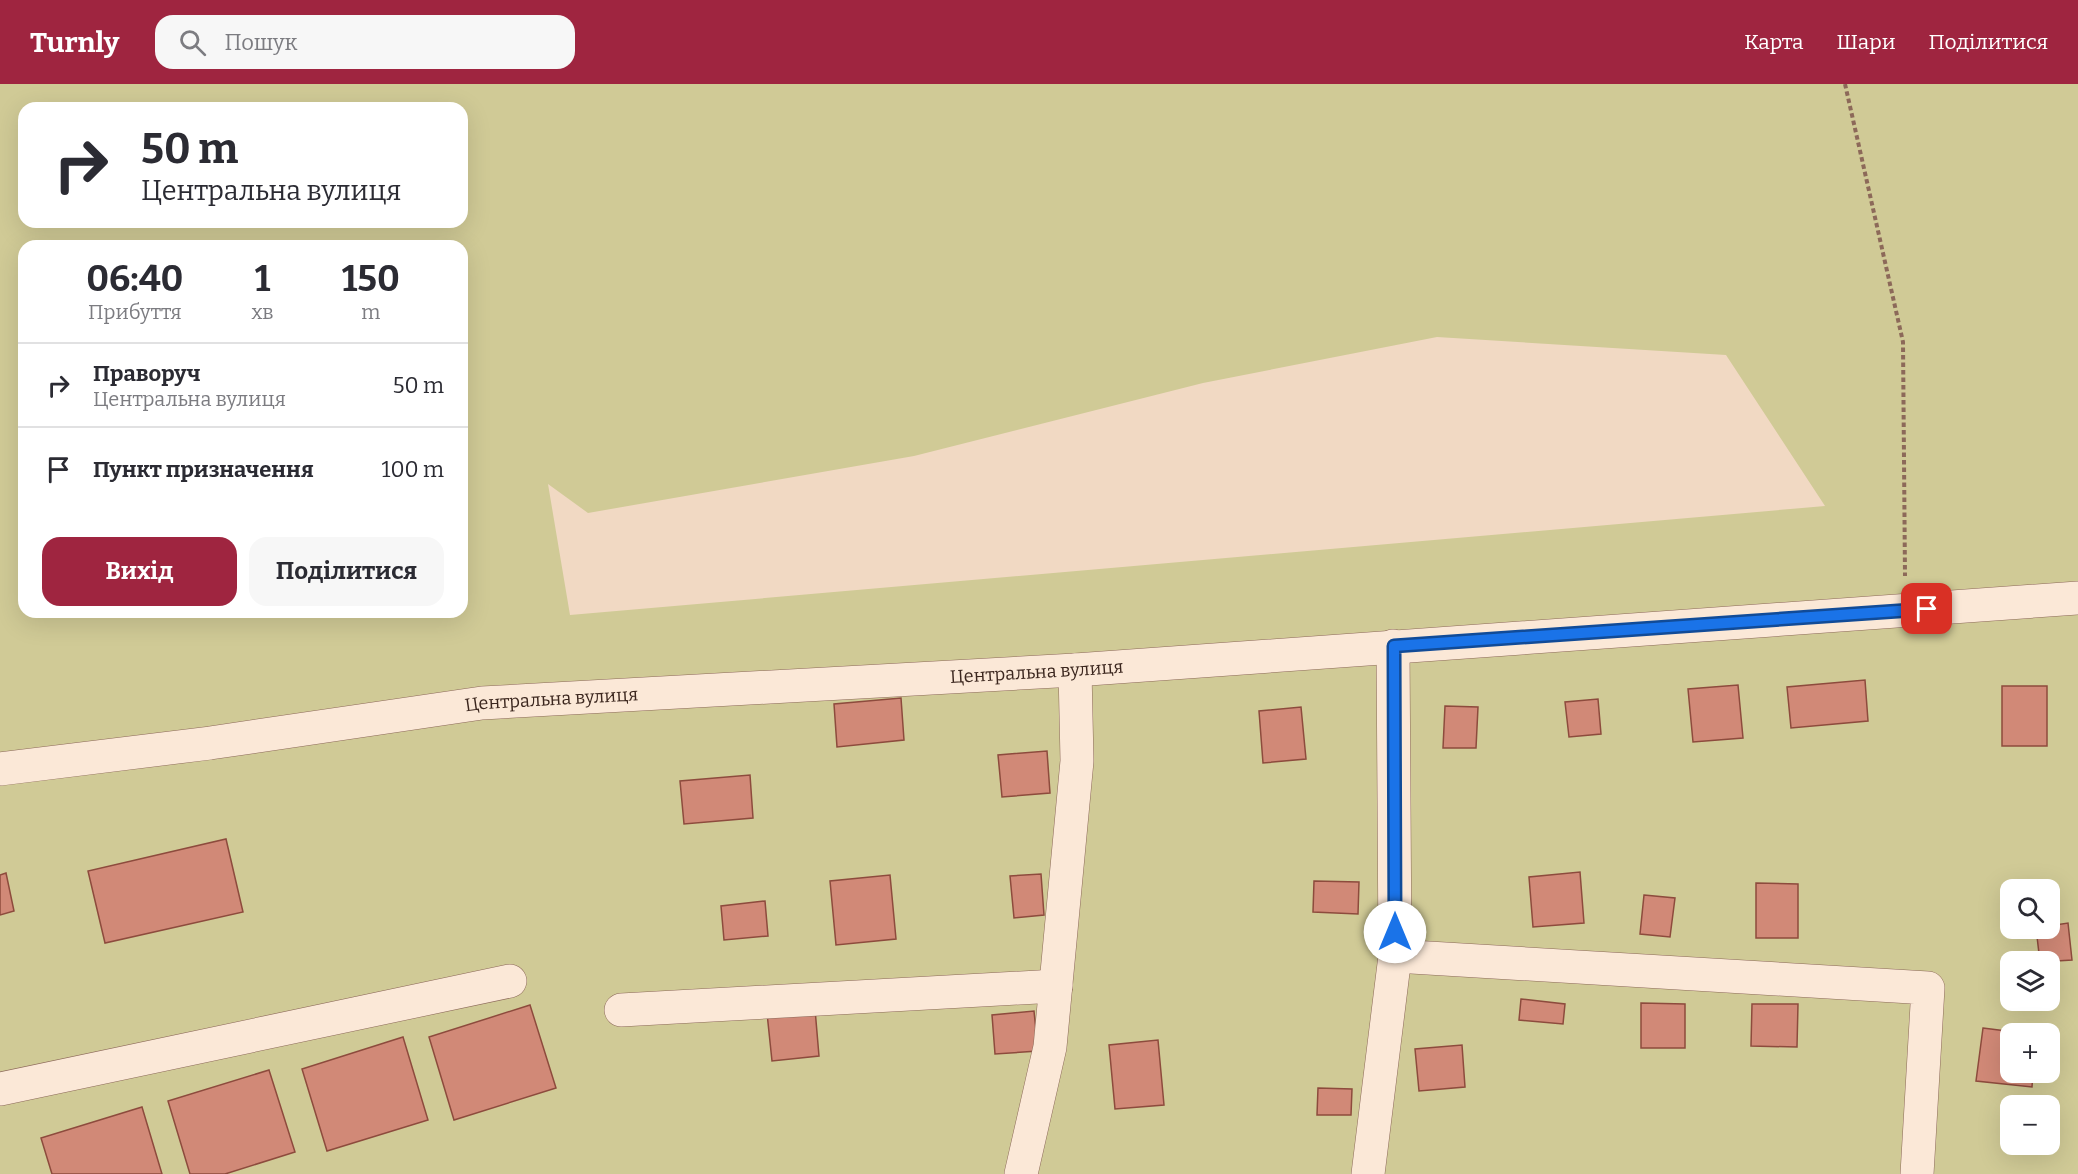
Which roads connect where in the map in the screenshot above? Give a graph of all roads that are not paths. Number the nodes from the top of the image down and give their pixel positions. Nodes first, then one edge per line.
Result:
1 (2078, 598) edge
2 (1394, 646) junction
3 (1075, 670) junction
4 (0, 769) edge
5 (1395, 956) junction
6 (510, 981) dead end
7 (1056, 986) junction
8 (621, 1010) dead end
9 (0, 1089) edge
10 (1021, 1174) edge
11 (1368, 1174) edge
12 (1917, 1174) edge

1 - 2 street, Центральна вулиця
2 - 3 street, Центральна вулиця
2 - 5 street
3 - 4 street, Центральна вулиця
3 - 7 street
5 - 11 street
5 - 12 street
6 - 9 street
7 - 8 street
7 - 10 street

